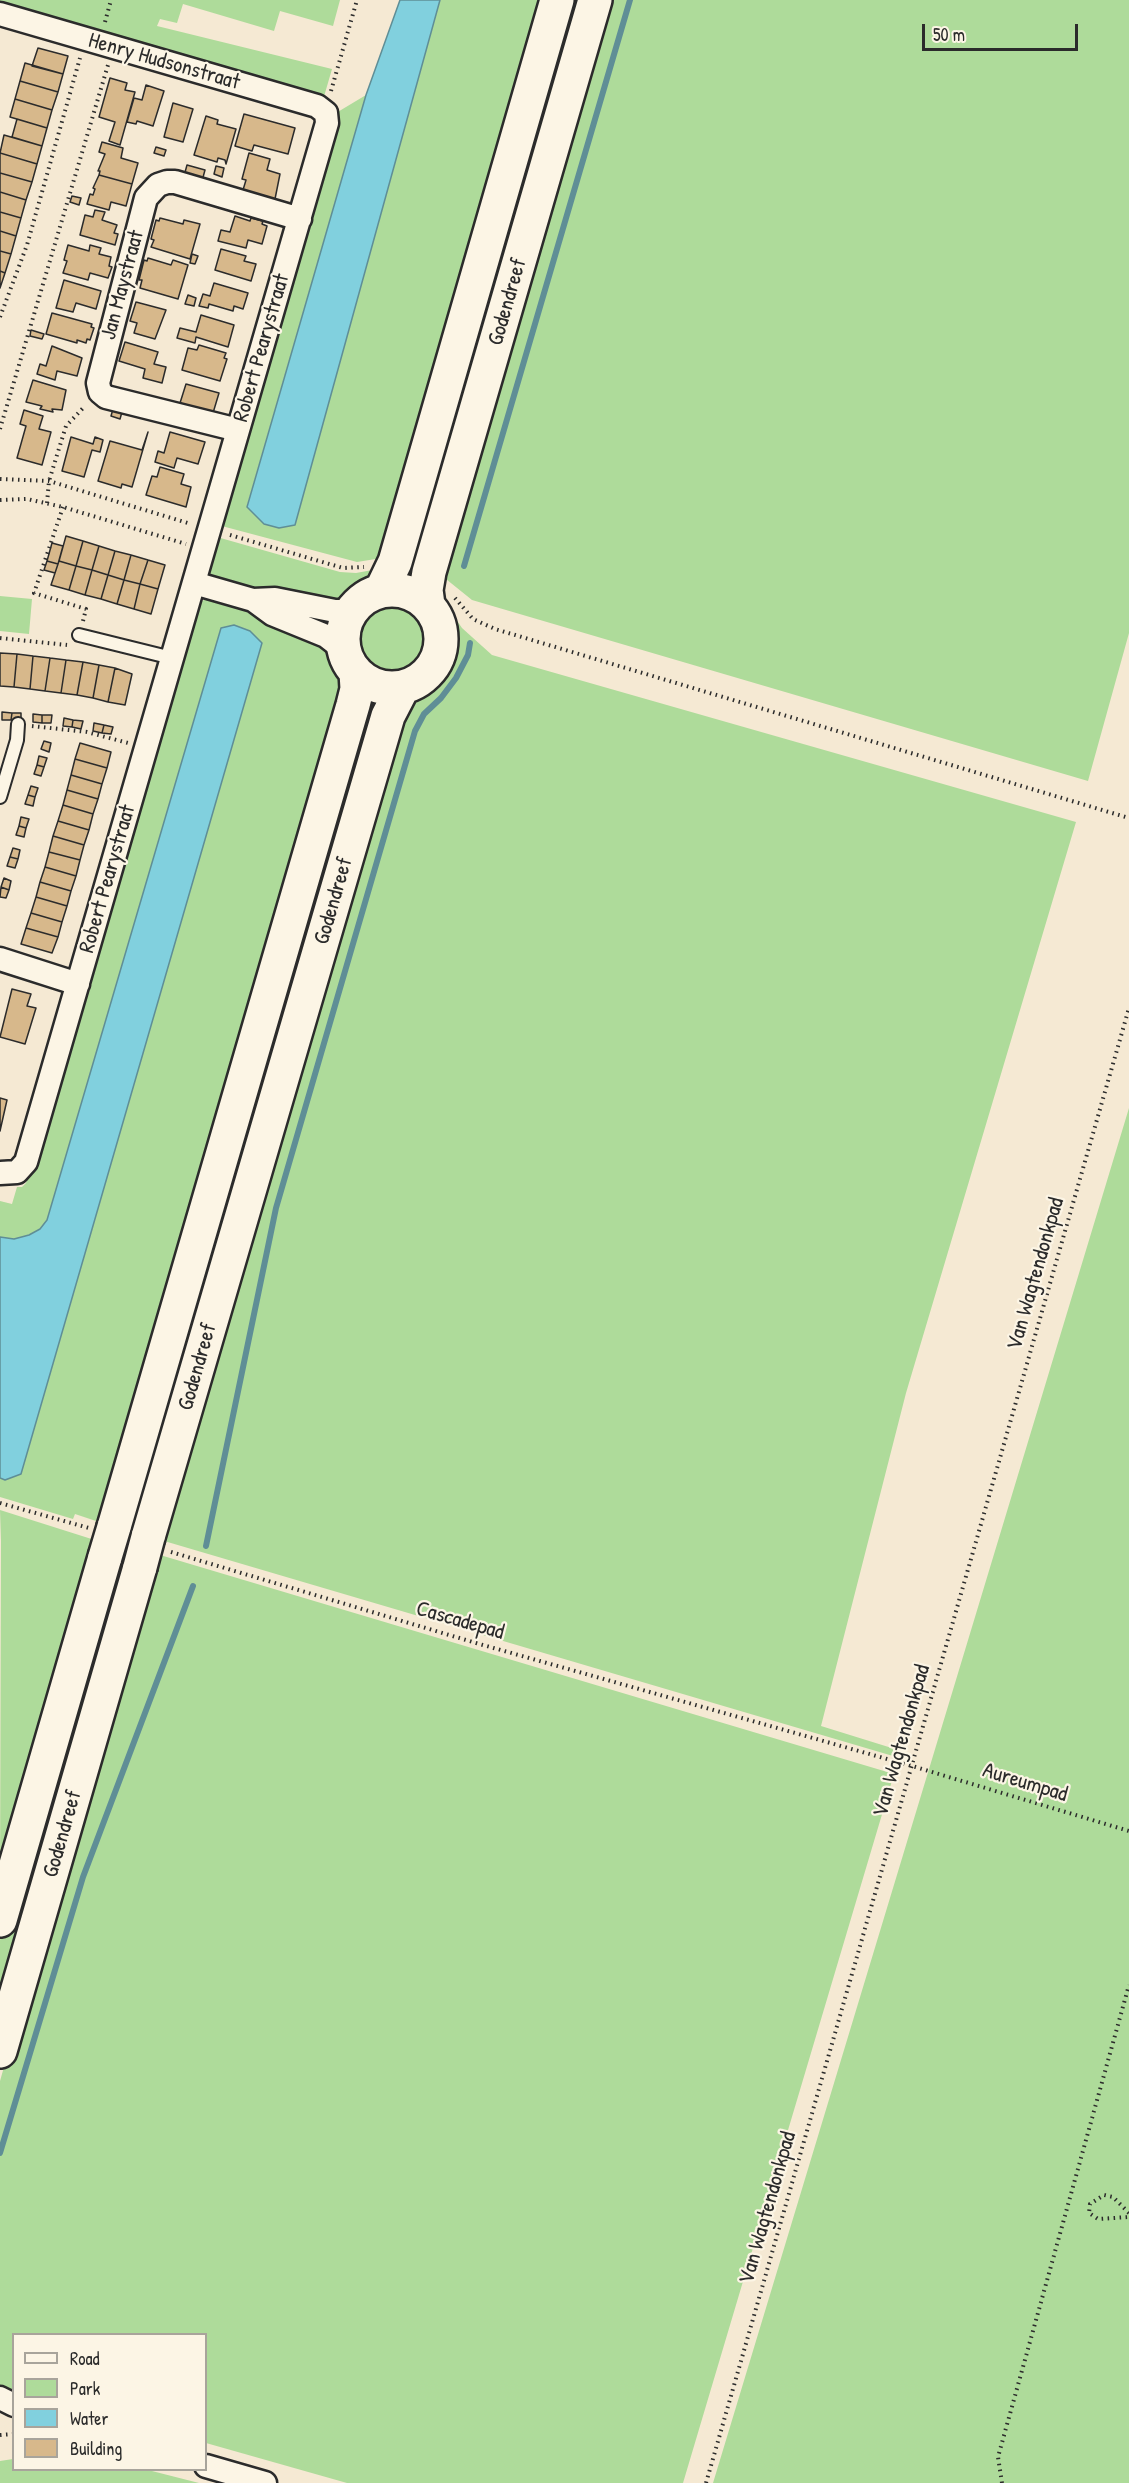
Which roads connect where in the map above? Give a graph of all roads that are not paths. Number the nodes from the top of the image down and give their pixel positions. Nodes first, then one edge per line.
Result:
1 (557, 0) edge
2 (596, 0) edge
3 (0, 14) edge
4 (326, 113) joint
5 (300, 219) junction
6 (238, 430) junction
7 (194, 583) junction
8 (377, 586) junction
9 (253, 600) junction
10 (428, 605) junction
11 (79, 635) road end
12 (172, 658) junction
13 (350, 661) junction
14 (403, 687) junction
15 (18, 724) road end
16 (0, 797) edge
17 (0, 959) edge
18 (78, 984) junction
19 (8, 1173) edge
20 (0, 1920) edge
21 (0, 2051) edge
22 (207, 2466) edge
23 (265, 2483) edge

1 - 8 main road, Godendreef
2 - 10 main road, Godendreef
3 - 4 street, Henry Hudsonstraat
4 - 5 street, Robert Pearystraat
5 - 6 street, Robert Pearystraat
5 - 6 street, Jan Maystraat
6 - 7 street, Robert Pearystraat
7 - 9 street
7 - 12 street, Robert Pearystraat
8 - 9 street
8 - 10 main road
8 - 13 main road
9 - 13 street
10 - 14 main road
11 - 12 lane
12 - 18 street, Robert Pearystraat
13 - 14 main road
13 - 20 main road, Godendreef
14 - 21 main road, Godendreef
15 - 16 lane
17 - 18 street
18 - 19 street, Robert Pearystraat
22 - 23 street

